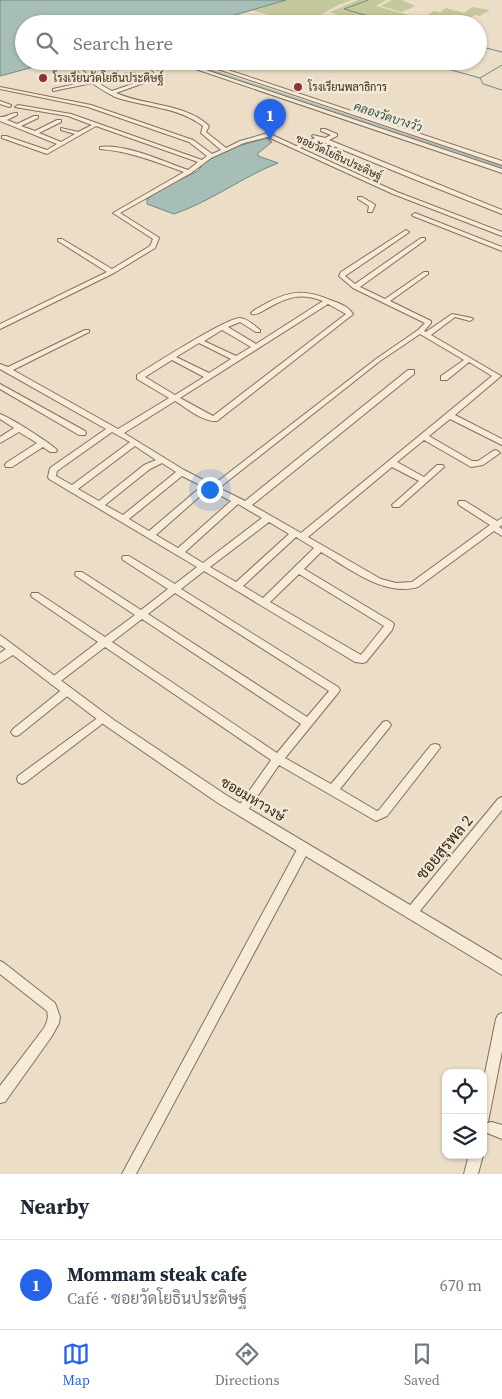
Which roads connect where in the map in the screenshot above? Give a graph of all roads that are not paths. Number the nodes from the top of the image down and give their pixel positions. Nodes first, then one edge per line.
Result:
1 (79, 70) edge
2 (154, 70) dead end
3 (201, 70) edge
4 (223, 70) edge
5 (125, 71) joint
6 (93, 81) junction
7 (145, 81) junction
8 (0, 88) edge
9 (55, 90) dead end
10 (112, 93) junction
11 (0, 102) edge
12 (9, 106) dead end
13 (18, 107) dead end
14 (15, 114) dead end
15 (36, 117) dead end
16 (1, 120) edge
17 (59, 121) dead end
18 (95, 125) junction
19 (17, 126) junction
20 (63, 129) dead end
21 (323, 130) dead end
22 (35, 133) junction
23 (79, 134) junction
24 (125, 135) junction
25 (4, 137) dead end
26 (320, 138) junction
27 (144, 142) junction
28 (62, 144) junction
29 (111, 145) dead end
30 (102, 148) dead end
31 (295, 148) junction
32 (133, 150) dead end
33 (225, 150) junction
34 (47, 152) junction
35 (41, 155) dead end
36 (209, 158) junction
37 (502, 162) edge
38 (502, 171) edge
39 (189, 172) junction
40 (360, 198) dead end
41 (370, 211) dead end
42 (502, 212) edge
43 (415, 215) dead end
44 (466, 221) junction
45 (453, 229) junction
46 (406, 232) dead end
47 (502, 234) edge
48 (423, 239) dead end
49 (60, 240) dead end
50 (502, 249) edge
51 (112, 272) junction
52 (426, 273) dead end
53 (355, 286) junction
54 (328, 301) junction
55 (385, 302) junction
56 (254, 313) dead end
57 (470, 319) dead end
58 (0, 327) edge
59 (222, 327) junction
60 (88, 331) dead end
61 (258, 331) dead end
62 (424, 332) junction
63 (200, 341) junction
64 (256, 347) junction
65 (172, 357) junction
66 (236, 359) junction
67 (468, 359) junction
68 (4, 368) edge
69 (411, 372) dead end
70 (208, 376) junction
71 (500, 376) edge
72 (444, 378) dead end
73 (1, 387) edge
74 (174, 398) junction
75 (0, 416) edge
76 (451, 416) junction
77 (19, 428) junction
78 (115, 431) junction
79 (82, 433) dead end
80 (424, 437) junction
81 (0, 441) edge
82 (135, 442) junction
83 (502, 442) edge
84 (43, 443) junction
85 (53, 450) dead end
86 (496, 453) dead end
87 (162, 460) junction
88 (392, 463) junction
89 (9, 465) dead end
90 (440, 467) dead end
91 (181, 472) junction
92 (423, 480) junction
93 (211, 486) junction
94 (72, 489) junction
95 (237, 500) junction
96 (462, 503) dead end
97 (100, 505) junction
98 (396, 505) dead end
99 (246, 506) junction
100 (268, 518) junction
101 (123, 520) junction
102 (497, 524) edge
103 (502, 533) edge
104 (150, 535) junction
105 (298, 535) junction
106 (320, 548) junction
107 (179, 552) junction
108 (126, 558) dead end
109 (205, 568) junction
110 (298, 569) junction
111 (79, 574) dead end
112 (237, 586) junction
113 (176, 590) junction
114 (35, 595) dead end
115 (264, 602) junction
116 (142, 615) junction
117 (0, 640) edge
118 (105, 643) junction
119 (12, 650) junction
120 (0, 659) edge
121 (54, 681) junction
122 (67, 691) junction
123 (103, 718) junction
124 (307, 722) junction
125 (386, 724) dead end
126 (16, 732) dead end
127 (436, 748) dead end
128 (278, 759) junction
129 (22, 779) dead end
130 (332, 791) junction
131 (502, 802) edge
132 (242, 810) junction
133 (304, 848) junction
134 (411, 913) junction
135 (0, 967) edge
136 (502, 968) edge
137 (502, 1019) edge
138 (0, 1097) edge
139 (484, 1114) edge
140 (475, 1159) edge
141 (129, 1174) edge
142 (471, 1174) edge

1 - 6 street
2 - 7 street
3 - 38 street
4 - 37 street
5 - 6 street
5 - 7 street
6 - 9 street
6 - 10 street
7 - 10 street
8 - 36 street
10 - 33 street
11 - 12 street
13 - 18 street
14 - 16 street
15 - 19 street
16 - 19 street
17 - 22 street
18 - 23 street
18 - 24 street
19 - 22 street
20 - 23 street
21 - 26 street
22 - 28 street
23 - 28 street
24 - 27 street
24 - 29 street
25 - 34 street
26 - 31 street
26 - 42 street
27 - 32 street
27 - 36 street
28 - 34 street
30 - 39 street
31 - 33 street, ซอยวัดโยธินประดิษฐ์
31 - 44 street, ซอยวัดโยธินประดิษฐ์
33 - 36 street
34 - 35 street
36 - 39 street
39 - 51 street
40 - 41 street
43 - 45 street
44 - 45 street
44 - 47 street, ซอยวัดโยธินประดิษฐ์
45 - 50 street
46 - 53 street
48 - 53 street
49 - 51 street
51 - 58 street
52 - 55 street
53 - 55 street
54 - 56 street
54 - 64 street
54 - 74 street
55 - 62 street
57 - 62 street
59 - 61 street
59 - 63 street
59 - 64 street
60 - 68 street
62 - 67 street
62 - 93 street
63 - 65 street
63 - 66 street
64 - 66 street
65 - 70 street
65 - 74 street
66 - 70 street
67 - 71 street
67 - 72 street
68 - 78 street
69 - 99 street
70 - 74 street
71 - 76 street
73 - 79 street
74 - 78 street
75 - 77 street
76 - 80 street
76 - 83 street
77 - 81 street
77 - 84 street
78 - 82 street
78 - 94 street
80 - 86 street
80 - 88 street
82 - 87 street
82 - 94 street
84 - 85 street
84 - 89 street
87 - 91 street
87 - 97 street
88 - 92 street
88 - 105 street
90 - 92 street
91 - 93 street
91 - 101 street
92 - 98 street
93 - 95 street
93 - 104 street
94 - 97 street
95 - 99 street
95 - 107 street
96 - 102 street
97 - 101 street
99 - 100 street
100 - 105 street
100 - 109 street
101 - 104 street
102 - 103 street
102 - 106 street
104 - 107 street
105 - 106 street
105 - 112 street
106 - 110 street
107 - 109 street
108 - 113 street
109 - 112 street
109 - 113 street
110 - 115 street
110 - 115 street
111 - 116 street
112 - 115 street
113 - 116 street
113 - 124 street
114 - 118 street
116 - 118 street
116 - 124 street
117 - 119 street, ซอยมหาวงษ์
118 - 121 street
118 - 128 street
119 - 120 street
119 - 121 street, ซอยมหาวงษ์
121 - 122 street, ซอยมหาวงษ์
122 - 123 street, ซอยมหาวงษ์
122 - 126 street
123 - 129 street
123 - 132 street, ซอยมหาวงษ์
124 - 128 street
125 - 130 street
127 - 130 street
128 - 130 street
128 - 132 street
131 - 134 street, ซอยสุรพล 2
132 - 133 street, ซอยมหาวงษ์
133 - 134 street, ซอยมหาวงษ์
133 - 141 street
134 - 136 street, ซอยมหาวงษ์
135 - 138 street
137 - 139 street
140 - 142 street

